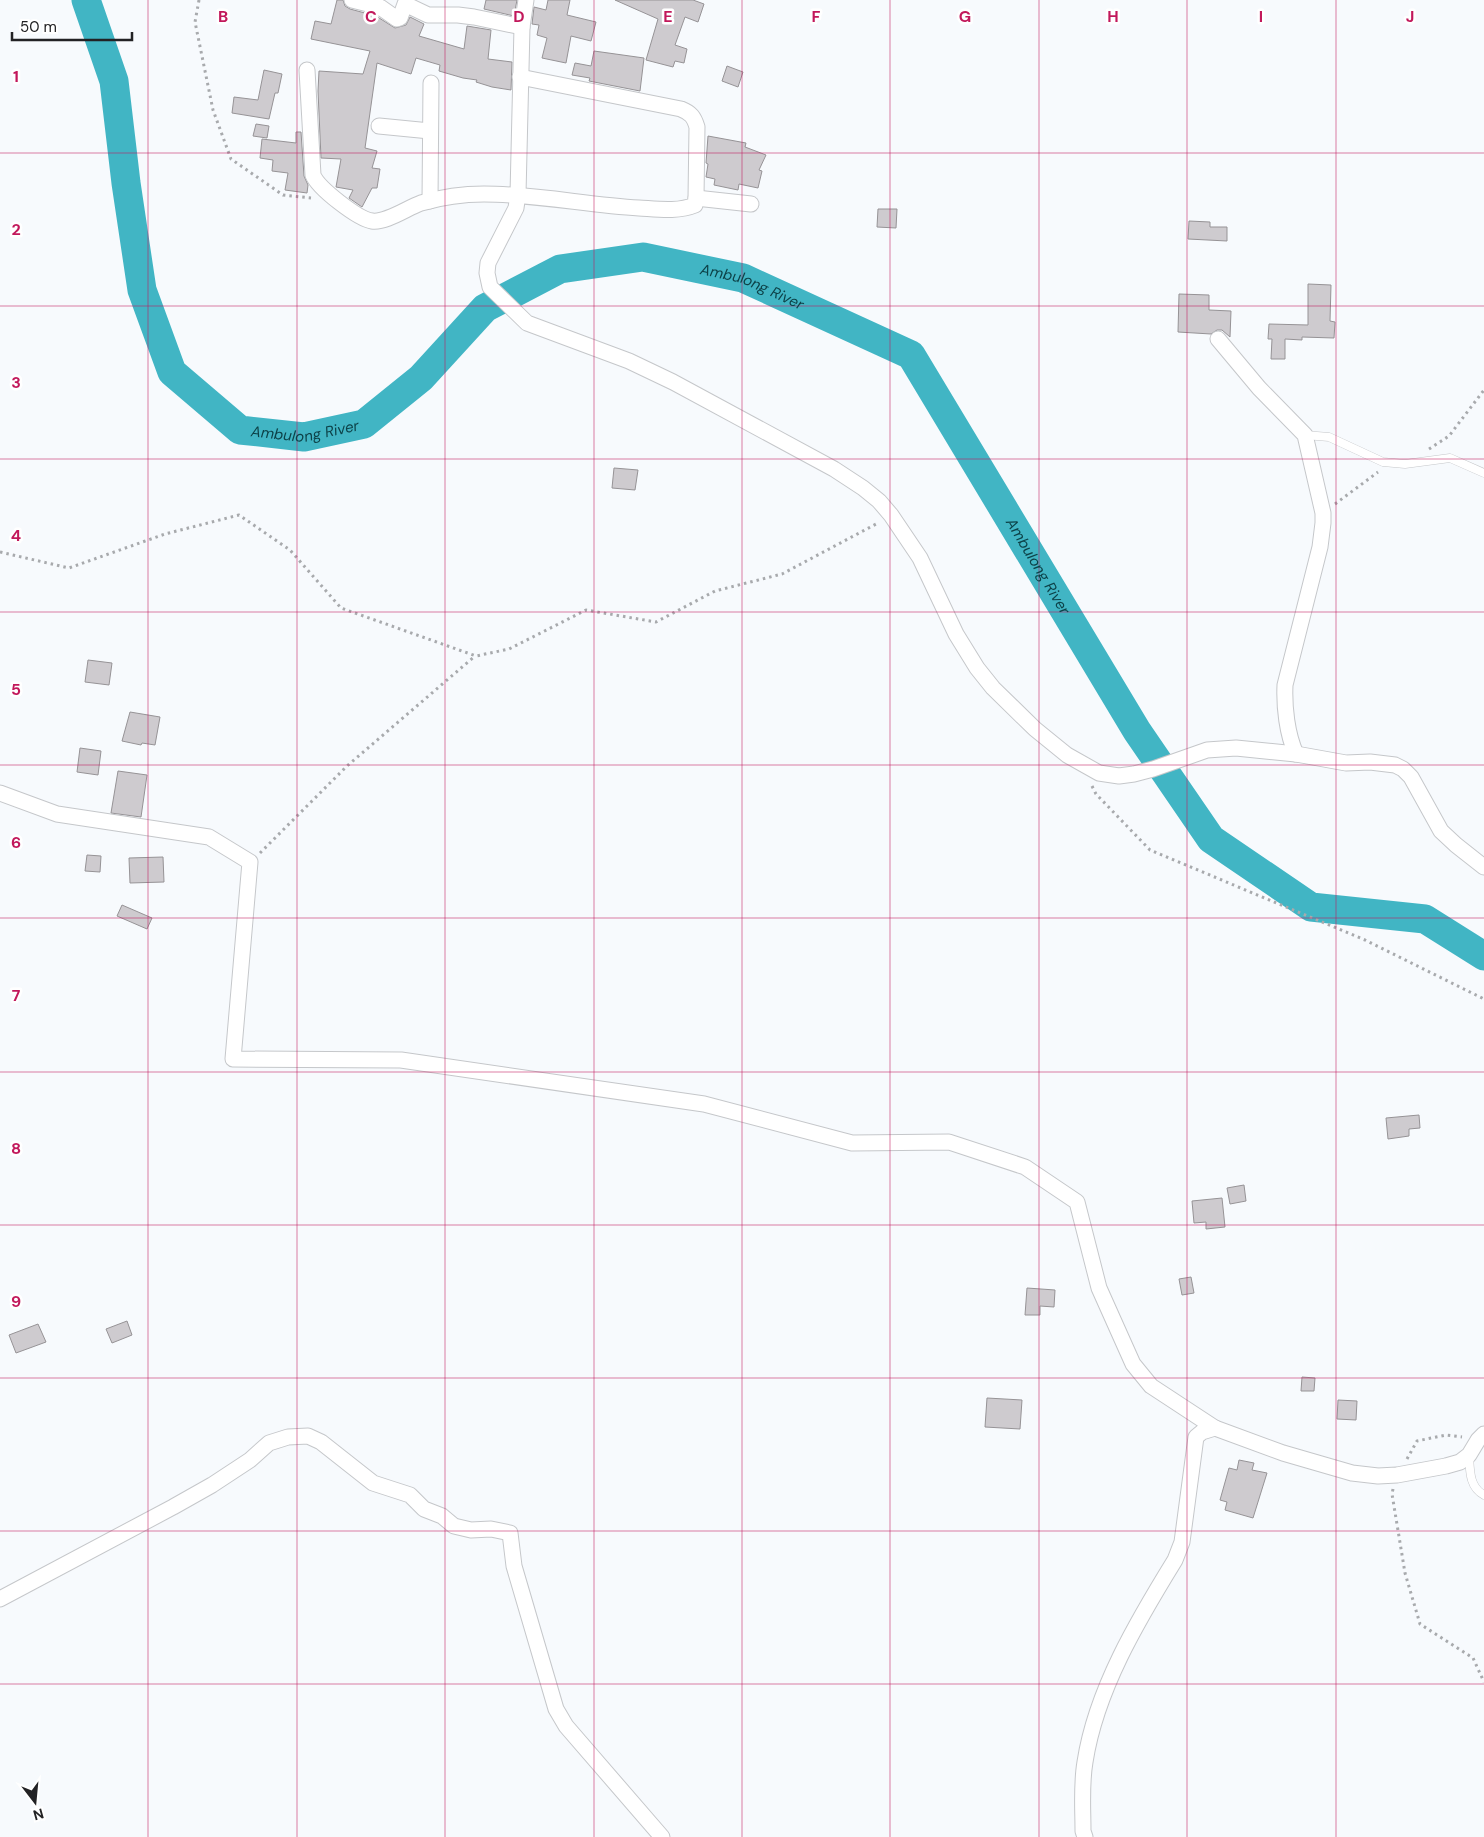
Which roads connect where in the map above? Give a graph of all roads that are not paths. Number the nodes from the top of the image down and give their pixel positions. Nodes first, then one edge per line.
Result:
1 (352, 0) edge
2 (526, 0) edge
3 (522, 27) junction
4 (307, 70) dead end
5 (520, 77) junction
6 (431, 83) dead end
7 (379, 126) dead end
8 (430, 131) junction
9 (518, 194) junction
10 (696, 198) junction
11 (430, 201) junction
12 (751, 204) dead end
13 (1218, 339) dead end
14 (1305, 435) junction
15 (1484, 474) edge
16 (1296, 754) junction
17 (0, 793) edge
18 (1484, 867) edge
19 (1215, 1428) junction
20 (1481, 1437) edge
21 (1469, 1455) junction
22 (1484, 1495) edge
23 (0, 1599) edge
24 (662, 1837) edge
25 (1085, 1837) edge

1 - 3 street
2 - 3 street
3 - 5 street
4 - 11 street
5 - 9 street
5 - 10 street
6 - 8 street
7 - 8 street
8 - 11 street
9 - 10 street
9 - 11 street
9 - 16 street
10 - 12 street
13 - 14 street
14 - 15 lane
14 - 16 street
16 - 18 street
17 - 19 street
19 - 21 street
19 - 25 street
20 - 21 street
21 - 22 lane
23 - 24 street

